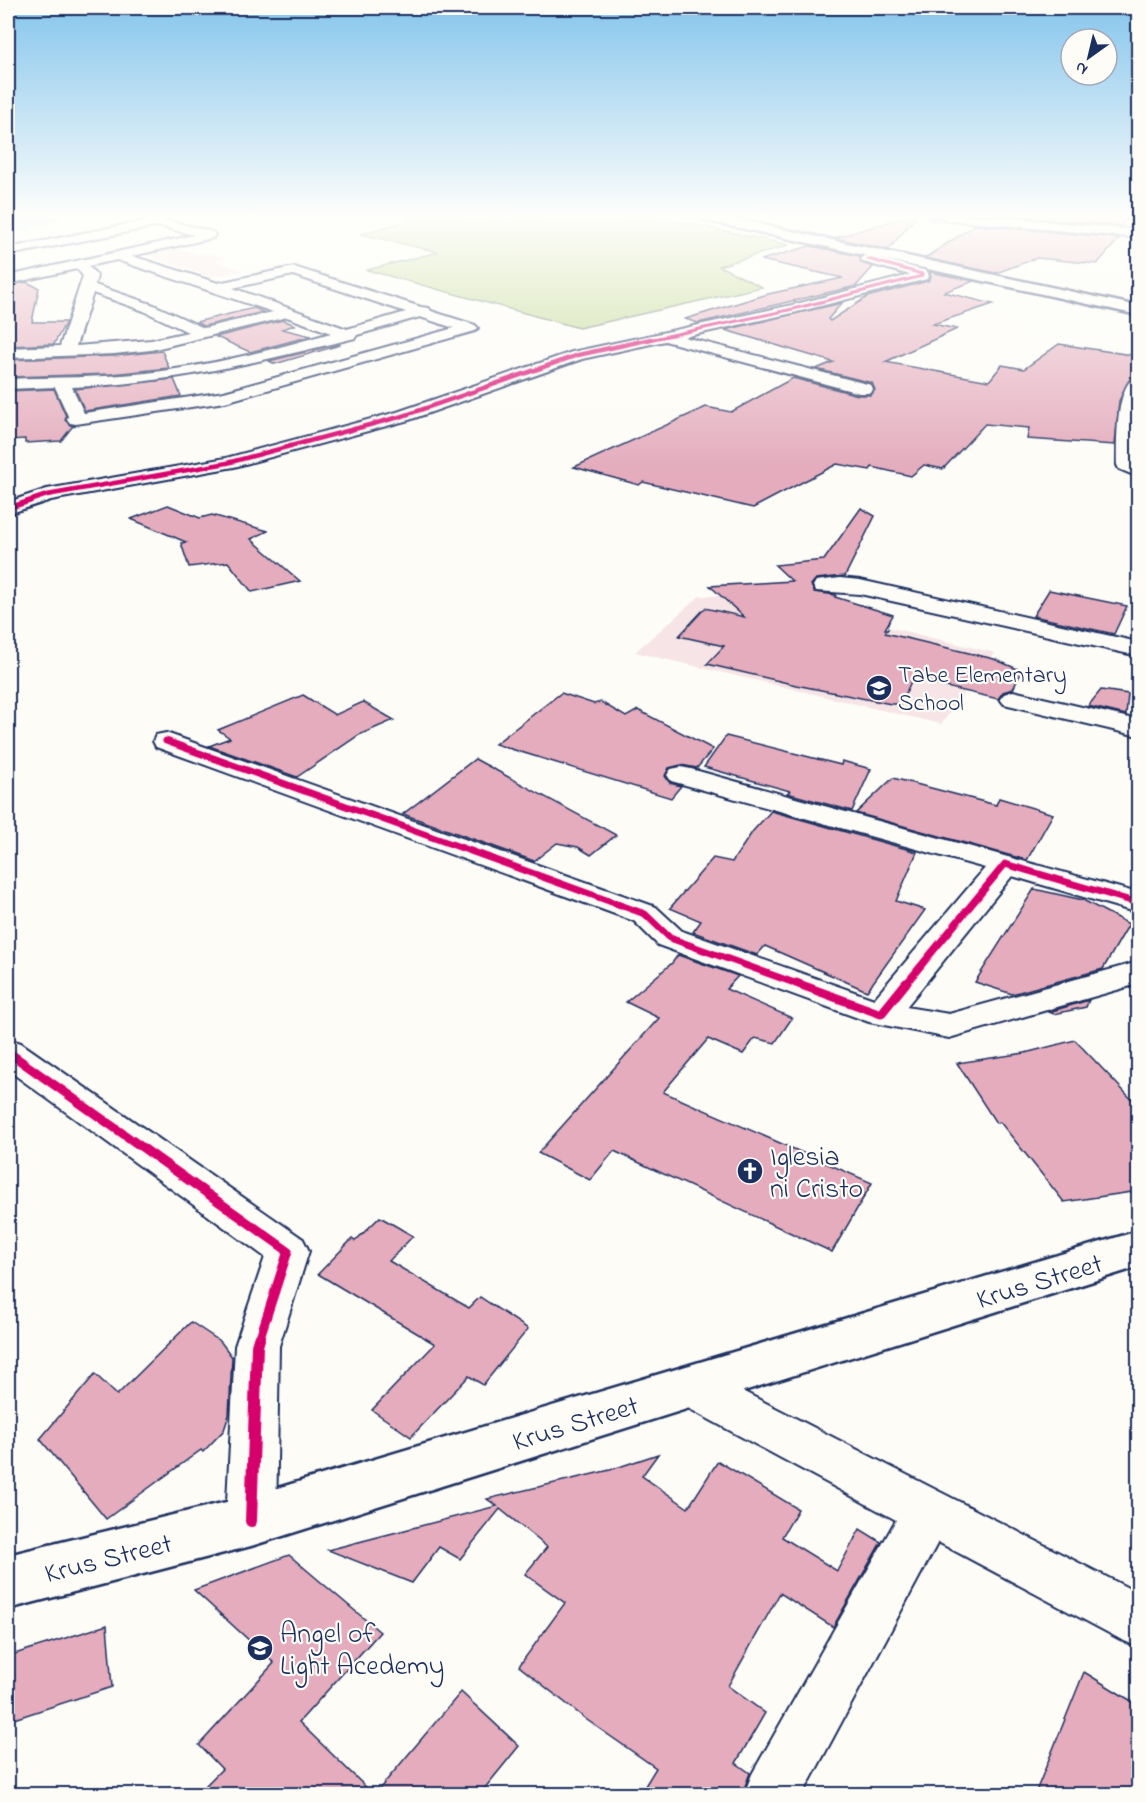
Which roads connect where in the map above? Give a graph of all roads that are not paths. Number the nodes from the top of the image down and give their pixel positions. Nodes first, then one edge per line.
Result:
1 (82, 300) edge
2 (126, 300) edge
3 (251, 300) edge
4 (269, 300) edge
5 (367, 300) edge
6 (388, 300) edge
7 (828, 300) edge
8 (1088, 300) edge
9 (258, 303) junction
10 (345, 306) dead end
11 (424, 311) junction
12 (1138, 311) edge
13 (323, 312) dead end
14 (294, 315) junction
15 (203, 333) junction
16 (346, 334) junction
17 (664, 336) junction
18 (151, 345) junction
19 (396, 350) junction
20 (66, 351) junction
21 (8, 353) edge
22 (171, 364) junction
23 (61, 381) junction
24 (1138, 381) edge
25 (8, 384) edge
26 (865, 389) dead end
27 (225, 397) junction
28 (1138, 471) edge
29 (8, 508) edge
30 (824, 586) dead end
31 (1138, 649) edge
32 (1013, 699) dead end
33 (1138, 728) edge
34 (166, 741) dead end
35 (681, 775) dead end
36 (1005, 864) junction
37 (1138, 903) edge
38 (1138, 973) edge
39 (881, 1014) junction
40 (8, 1052) edge
41 (1138, 1249) edge
42 (691, 1387) junction
43 (928, 1511) junction
44 (252, 1521) junction
45 (8, 1582) edge
46 (1138, 1620) edge
47 (772, 1794) edge

1 - 20 street
2 - 15 street
3 - 9 street
4 - 9 street
5 - 10 street
6 - 11 street
7 - 17 street
8 - 12 main road
9 - 14 street
11 - 16 street
11 - 19 street
13 - 14 street
14 - 15 street
14 - 16 street
15 - 18 street
16 - 19 street
16 - 22 street
17 - 26 street
17 - 29 street
18 - 20 street
18 - 22 street
19 - 27 street
20 - 21 street
22 - 23 street
22 - 27 street
23 - 25 street
23 - 27 street
24 - 28 street
30 - 31 street
32 - 33 street
34 - 39 street
35 - 36 street
36 - 37 street
36 - 39 street
38 - 39 street
40 - 44 street
41 - 42 main road, Krus Street
42 - 43 street
42 - 44 main road, Krus Street
43 - 46 street
43 - 47 street
44 - 45 main road, Krus Street

